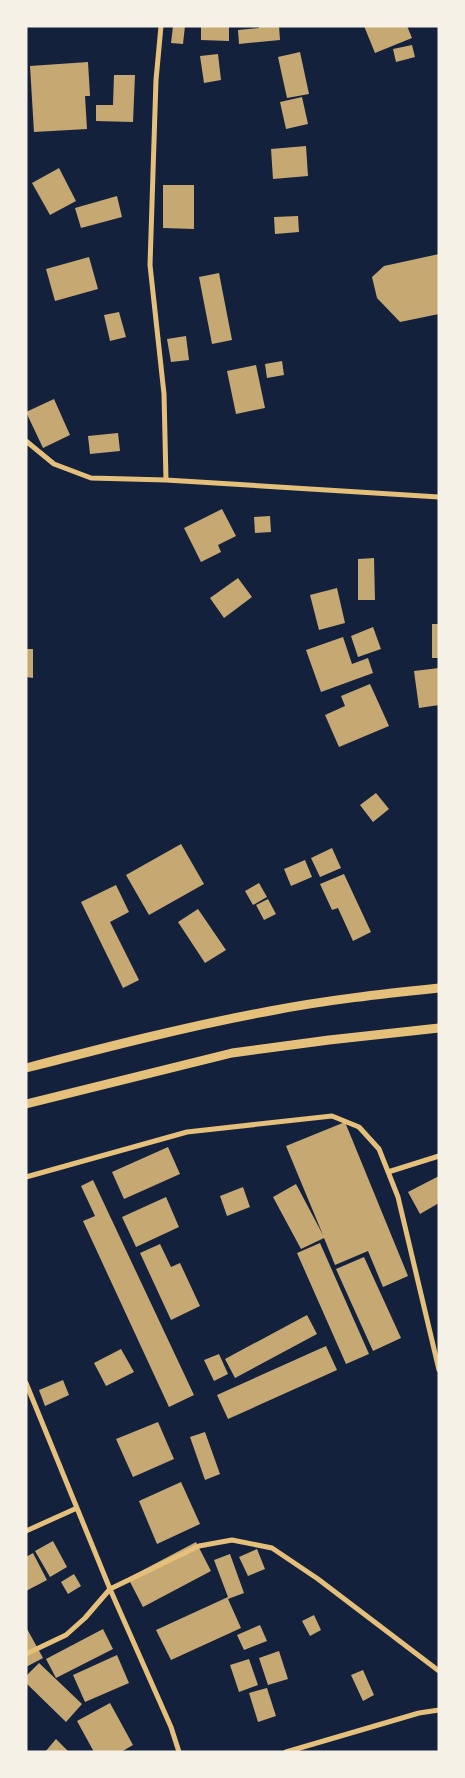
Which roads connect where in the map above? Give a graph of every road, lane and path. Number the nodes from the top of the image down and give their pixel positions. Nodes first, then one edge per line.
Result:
1 (161, 26) edge
2 (26, 441) edge
3 (166, 480) junction
4 (439, 497) edge
5 (439, 988) edge
6 (439, 1028) edge
7 (26, 1068) edge
8 (26, 1104) edge
9 (439, 1156) edge
10 (388, 1172) junction
11 (26, 1177) edge
12 (436, 1344) edge
13 (439, 1370) edge
14 (26, 1383) edge
15 (77, 1508) junction
16 (26, 1531) edge
17 (110, 1589) junction
18 (26, 1654) edge
19 (439, 1671) edge
20 (439, 1710) edge
21 (179, 1752) edge
22 (286, 1752) edge

1 - 3 street
2 - 3 street
3 - 4 street
5 - 7 street
6 - 8 street
9 - 10 street
10 - 11 street
10 - 12 street
12 - 13 street
14 - 15 street
15 - 16 street
15 - 17 street
17 - 18 street
17 - 19 street
17 - 21 street
20 - 22 street

